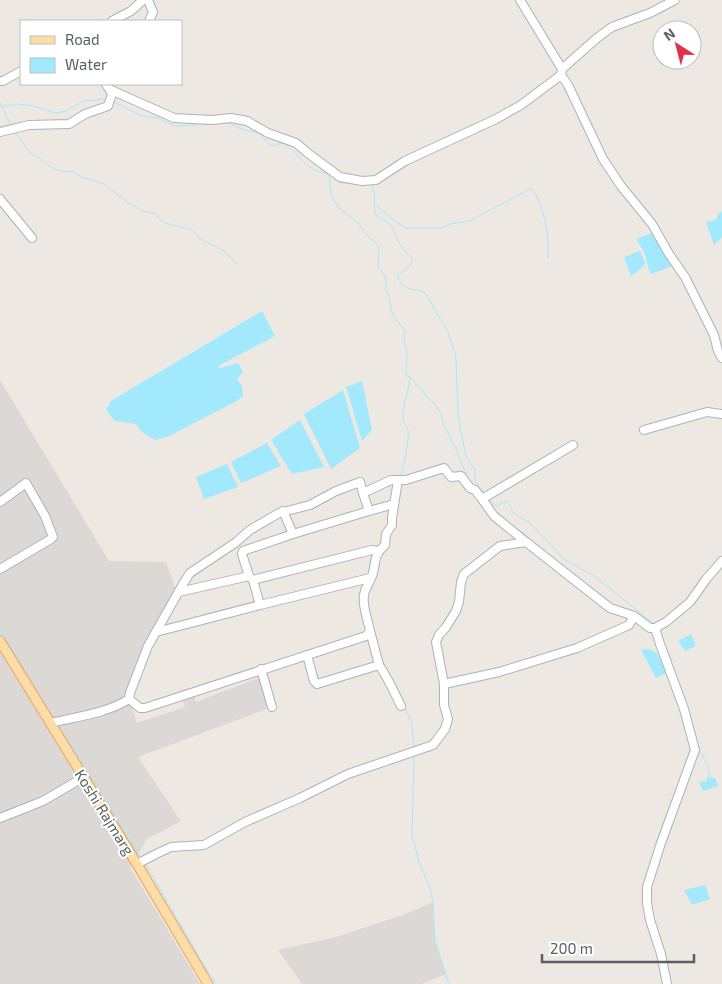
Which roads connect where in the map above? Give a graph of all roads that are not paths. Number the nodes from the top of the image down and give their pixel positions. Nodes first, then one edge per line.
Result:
1 (144, 0) edge
2 (148, 0) edge
3 (520, 0) edge
4 (675, 0) edge
5 (114, 20) edge
6 (149, 20) edge
7 (20, 72) edge
8 (562, 72) junction
9 (0, 81) edge
10 (108, 90) edge
11 (0, 131) edge
12 (0, 199) edge
13 (32, 238) dead end
14 (722, 358) edge
15 (722, 414) edge
16 (644, 430) dead end
17 (573, 445) dead end
18 (398, 480) junction
19 (363, 493) junction
20 (485, 497) junction
21 (0, 502) edge
22 (394, 504) junction
23 (283, 511) junction
24 (369, 511) junction
25 (293, 534) junction
26 (526, 542) junction
27 (378, 551) junction
28 (722, 561) edge
29 (0, 569) edge
30 (251, 578) junction
31 (370, 578) junction
32 (180, 592) junction
33 (260, 605) junction
34 (634, 616) junction
35 (655, 628) junction
36 (370, 630) junction
37 (156, 632) junction
38 (0, 641) edge
39 (307, 655) junction
40 (378, 665) junction
41 (262, 669) junction
42 (444, 684) junction
43 (129, 699) junction
44 (401, 706) dead end
45 (272, 707) dead end
46 (51, 723) junction
47 (84, 778) junction
48 (0, 818) edge
49 (142, 862) junction
50 (208, 984) edge
51 (667, 984) edge

1 - 5 street
2 - 6 street
3 - 8 street
4 - 8 street
7 - 9 street
8 - 10 street
8 - 14 street
10 - 11 street
12 - 13 street
15 - 16 street
17 - 20 street
18 - 19 street
18 - 20 street
18 - 22 street
19 - 23 street
19 - 24 street
20 - 26 street
21 - 29 street
22 - 24 street
22 - 27 street
23 - 25 street
23 - 32 street
24 - 25 street
25 - 30 street
26 - 34 street
26 - 42 street
27 - 30 street
27 - 31 street
28 - 35 street
30 - 32 street
30 - 33 street
31 - 33 street
31 - 36 street
32 - 37 street
33 - 37 street
34 - 35 street
34 - 42 street
35 - 51 street
36 - 39 street
36 - 40 street
37 - 43 street
38 - 46 main road, Koshi Rajmarg
39 - 40 street
39 - 41 street
40 - 44 street
41 - 43 street
41 - 45 street
42 - 49 street
43 - 46 street
46 - 47 main road, Koshi Rajmarg
47 - 48 street
47 - 49 main road, Koshi Rajmarg
49 - 50 main road, Koshi Rajmarg

